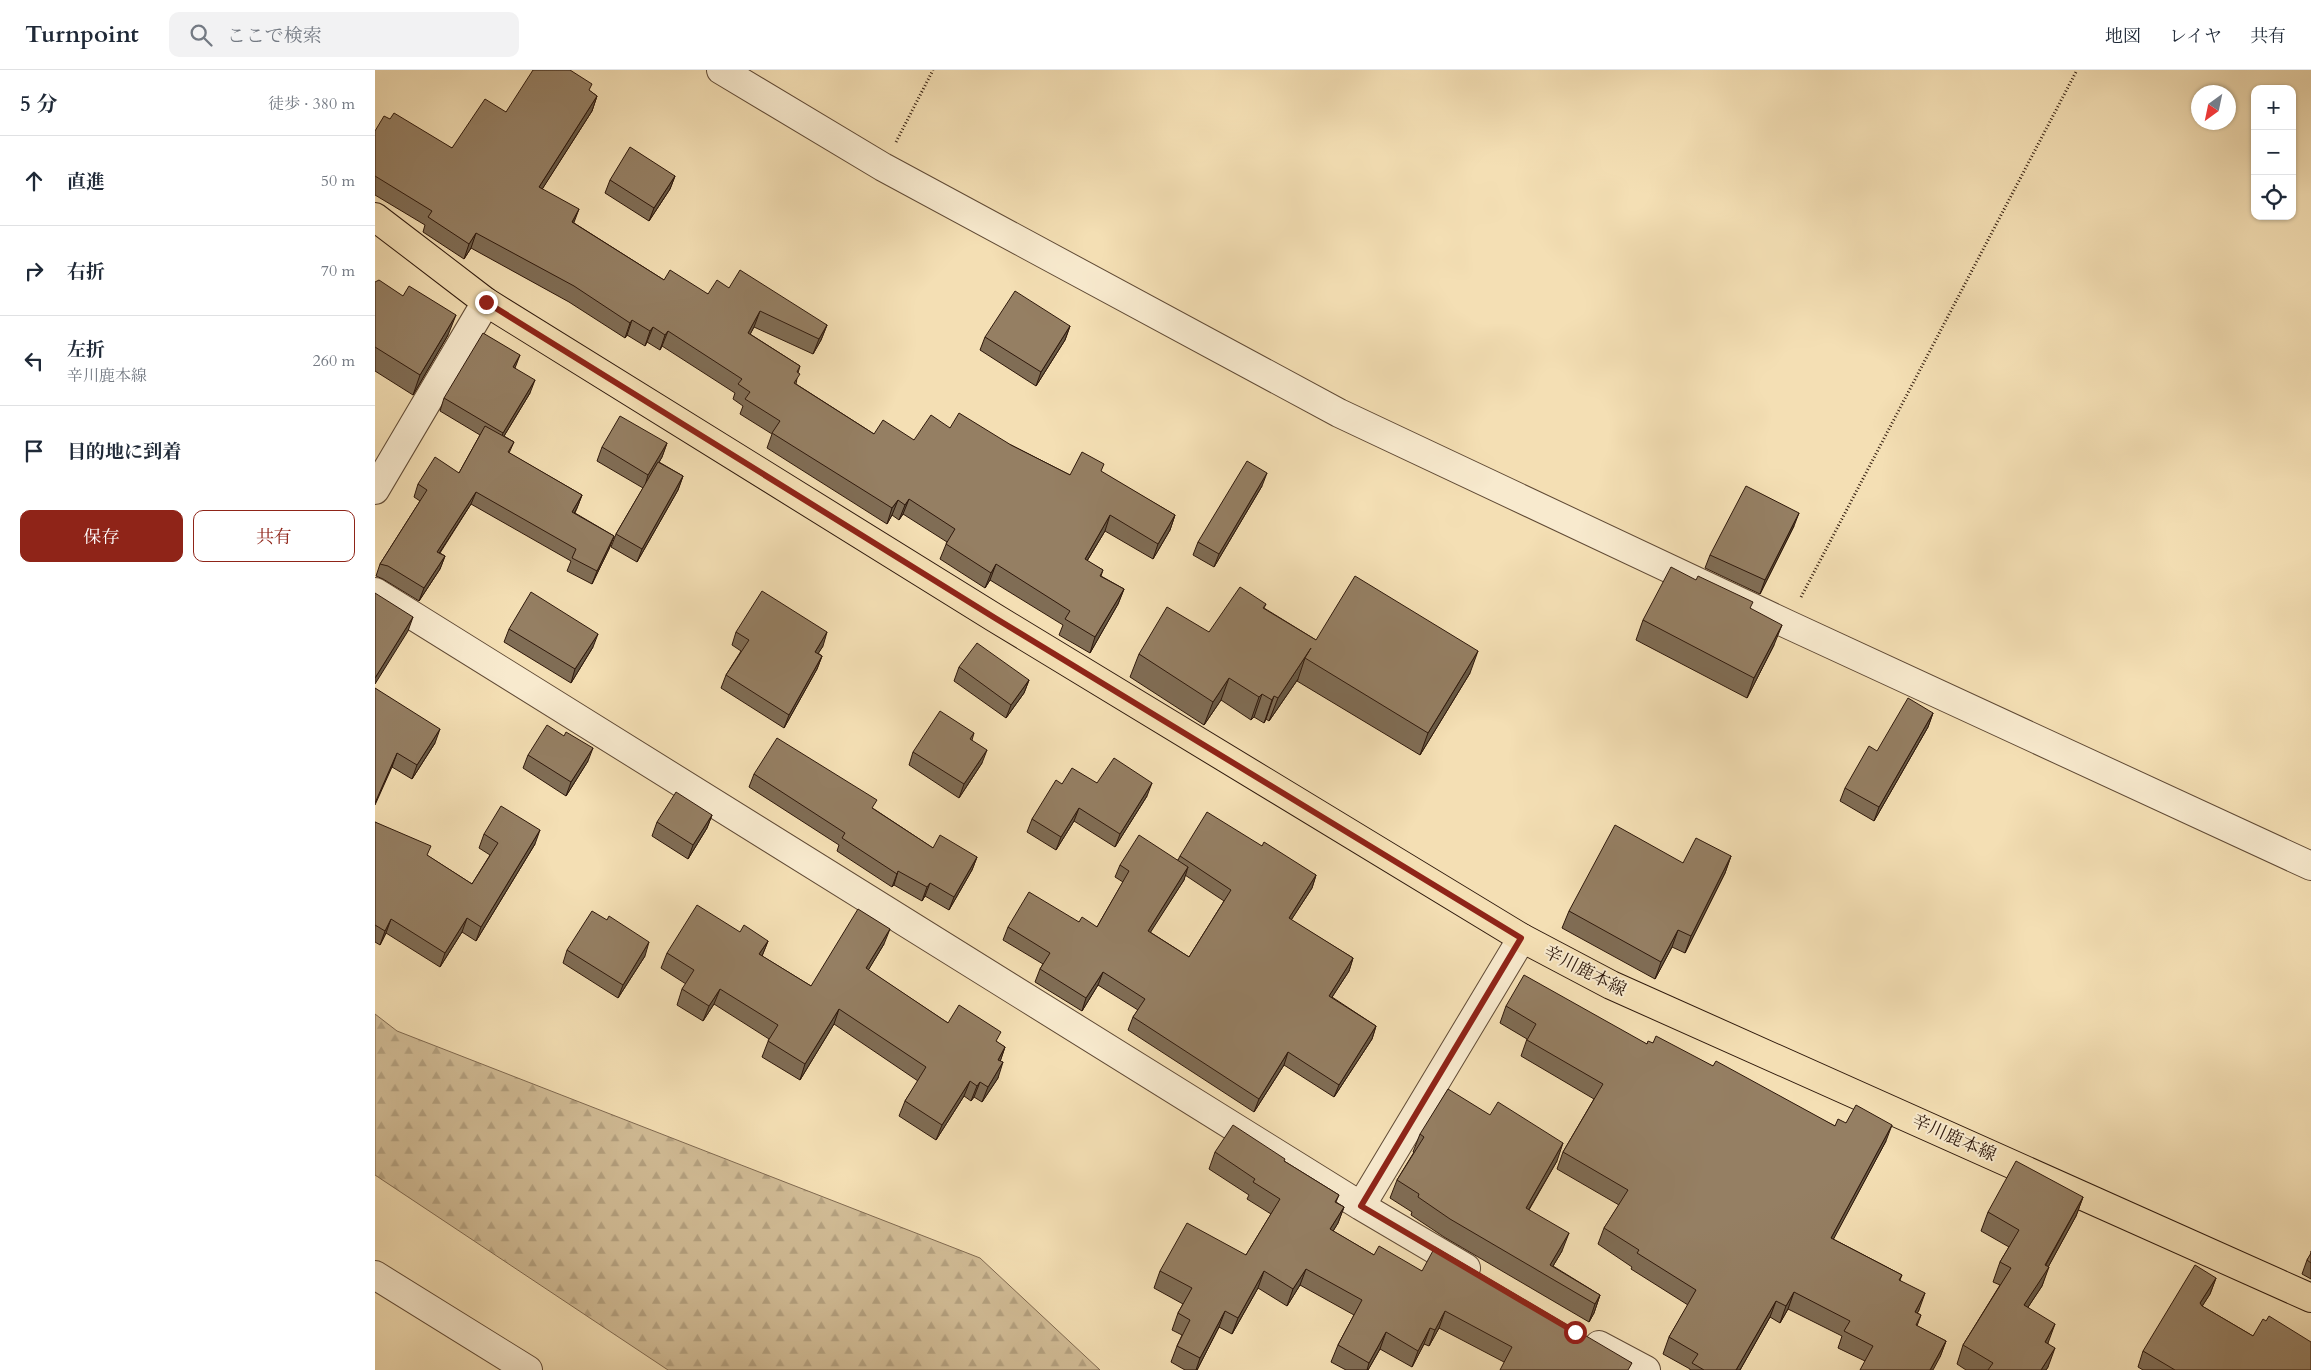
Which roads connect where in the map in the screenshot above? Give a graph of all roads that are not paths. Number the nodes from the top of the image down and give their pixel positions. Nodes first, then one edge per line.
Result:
1 (721, 70) edge
2 (375, 217) edge
3 (486, 302) junction
4 (375, 490) edge
5 (375, 592) edge
6 (2311, 866) edge
7 (1521, 938) junction
8 (1361, 1206) junction
9 (375, 1276) edge
10 (1489, 1282) edge
11 (2311, 1298) edge
12 (1575, 1332) edge
13 (512, 1366) edge
14 (1647, 1370) edge

1 - 6 street
2 - 3 main road, 辛川鹿本線
3 - 4 street
3 - 7 main road, 辛川鹿本線
5 - 8 street
7 - 8 street
7 - 11 main road, 辛川鹿本線
8 - 10 street
9 - 13 street
12 - 14 street

